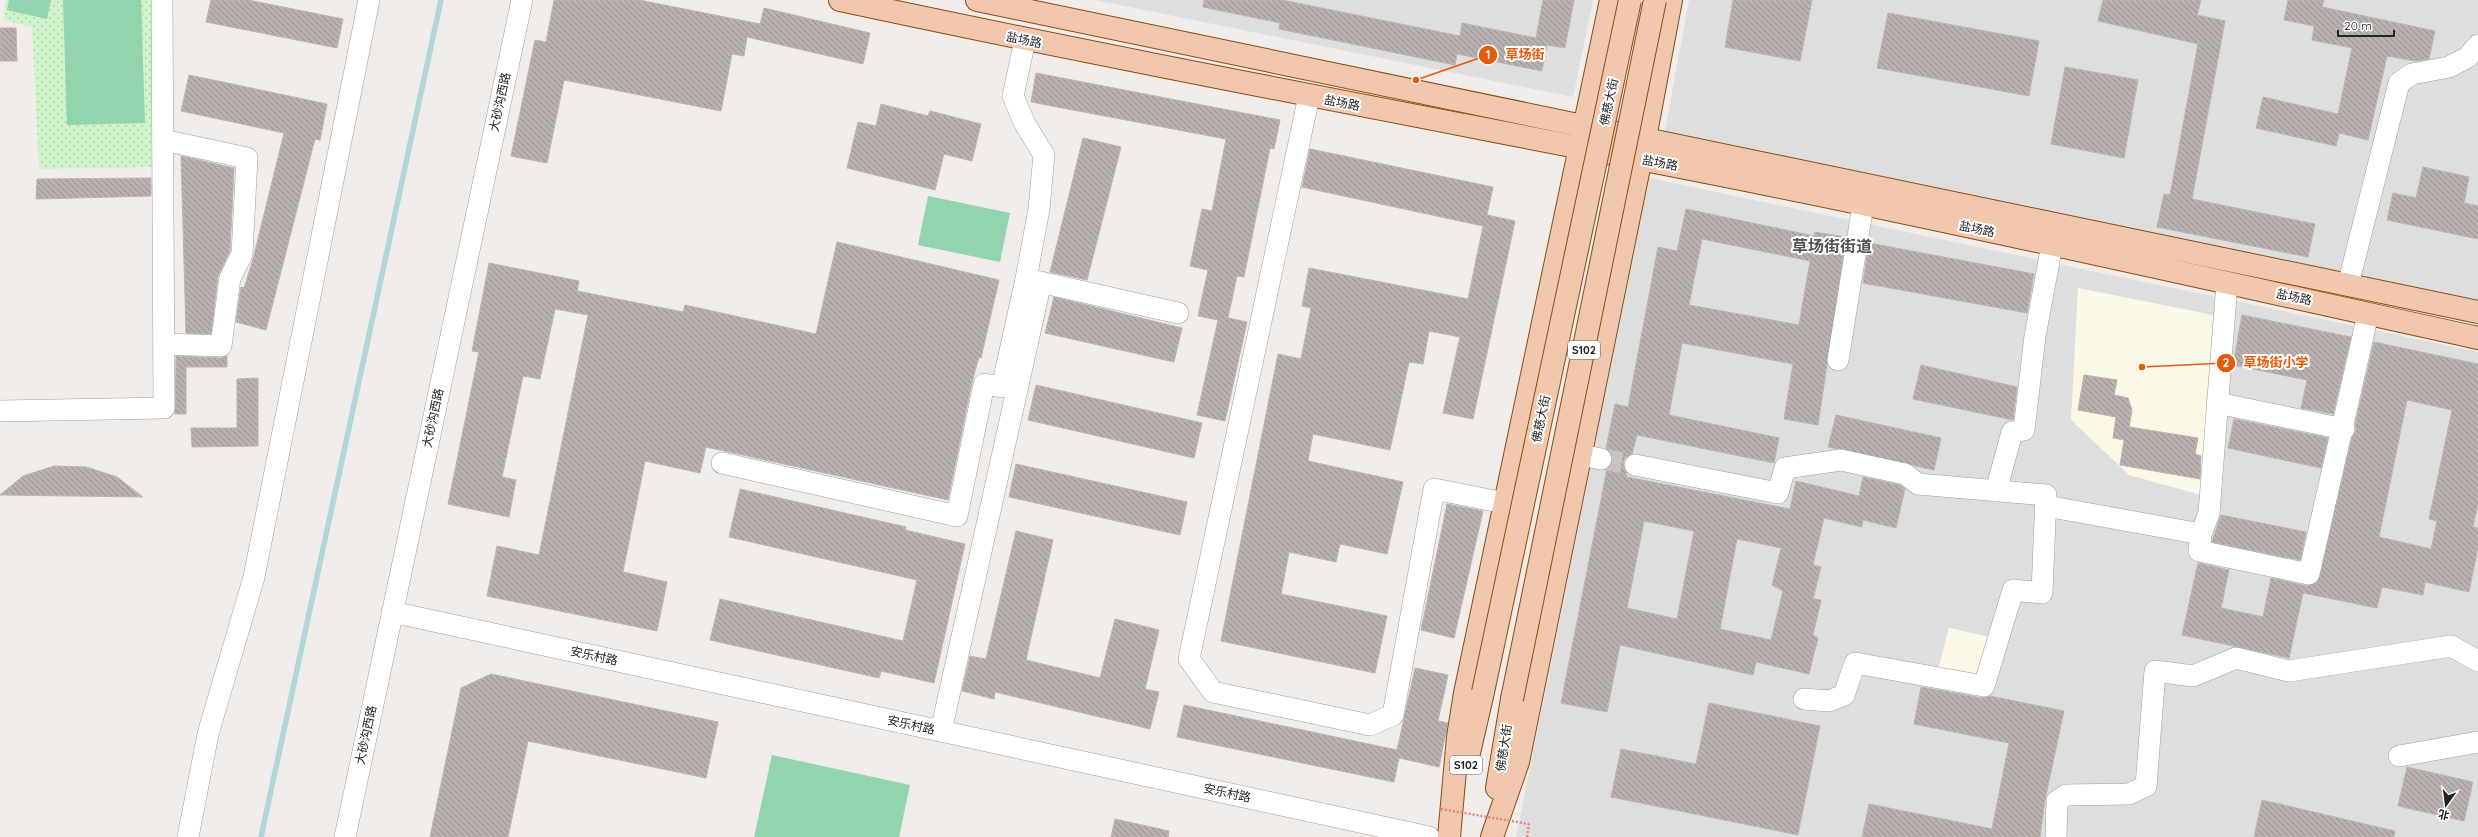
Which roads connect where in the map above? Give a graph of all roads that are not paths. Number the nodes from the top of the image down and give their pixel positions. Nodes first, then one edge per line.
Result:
1 (162, 0) edge
2 (370, 0) edge
3 (522, 0) edge
4 (840, 0) edge
5 (977, 0) edge
6 (1611, 0) edge
7 (1630, 0) edge
8 (1655, 0) edge
9 (1671, 0) edge
10 (1025, 40) junction
11 (2478, 46) edge
12 (1309, 96) junction
13 (1584, 126) junction
14 (1645, 138) junction
15 (163, 140) junction
16 (1580, 148) junction
17 (1641, 159) junction
18 (1864, 205) junction
19 (2052, 245) junction
20 (1033, 281) junction
21 (2227, 283) junction
22 (2348, 285) junction
23 (2478, 312) edge
24 (1178, 313) dead end
25 (2368, 314) junction
26 (2478, 338) edge
27 (164, 344) junction
28 (1838, 360) dead end
29 (2217, 403) junction
30 (0, 411) edge
31 (2344, 429) junction
32 (722, 463) dead end
33 (1635, 465) tunnel mouth
34 (1996, 491) junction
35 (2046, 500) junction
36 (1505, 503) junction
37 (2201, 534) junction
38 (392, 612) junction
39 (2478, 661) edge
40 (1804, 699) dead end
41 (941, 731) junction
42 (2478, 742) edge
43 (2399, 756) dead end
44 (188, 837) edge
45 (345, 837) edge
46 (1429, 837) edge
47 (1449, 837) edge
48 (1491, 837) edge
49 (2056, 837) edge

1 - 15 street
2 - 44 street
3 - 38 street, 大砂沟西路
4 - 10 main road, 盐场路
5 - 13 main road, 盐场路
6 - 13 main road
7 - 47 main road, 佛慈大街 / S102, bridge
8 - 48 main road, 佛慈大街 / S102, bridge
9 - 14 main road
10 - 12 main road, 盐场路
10 - 20 street
11 - 22 street
12 - 16 main road, 盐场路
12 - 36 street
13 - 14 main road, 盐场路
13 - 16 main road
14 - 17 main road
14 - 22 main road, 盐场路
15 - 27 street
15 - 27 street
16 - 17 main road, 盐场路
16 - 36 main road
17 - 18 main road, 盐场路
17 - 48 main road
18 - 19 main road, 盐场路
18 - 28 street
19 - 21 main road, 盐场路
19 - 34 street
20 - 24 street
20 - 32 street
20 - 41 street
21 - 25 main road, 盐场路
21 - 29 street
22 - 23 main road, 盐场路
25 - 26 main road, 盐场路
25 - 31 street
27 - 30 street
29 - 31 street
29 - 37 street
31 - 37 street
33 - 34 street
34 - 35 street
35 - 37 street
35 - 40 street
36 - 47 main road
38 - 41 street, 安乐村路
38 - 45 street, 大砂沟西路
39 - 49 street
41 - 46 street, 安乐村路
42 - 43 street

